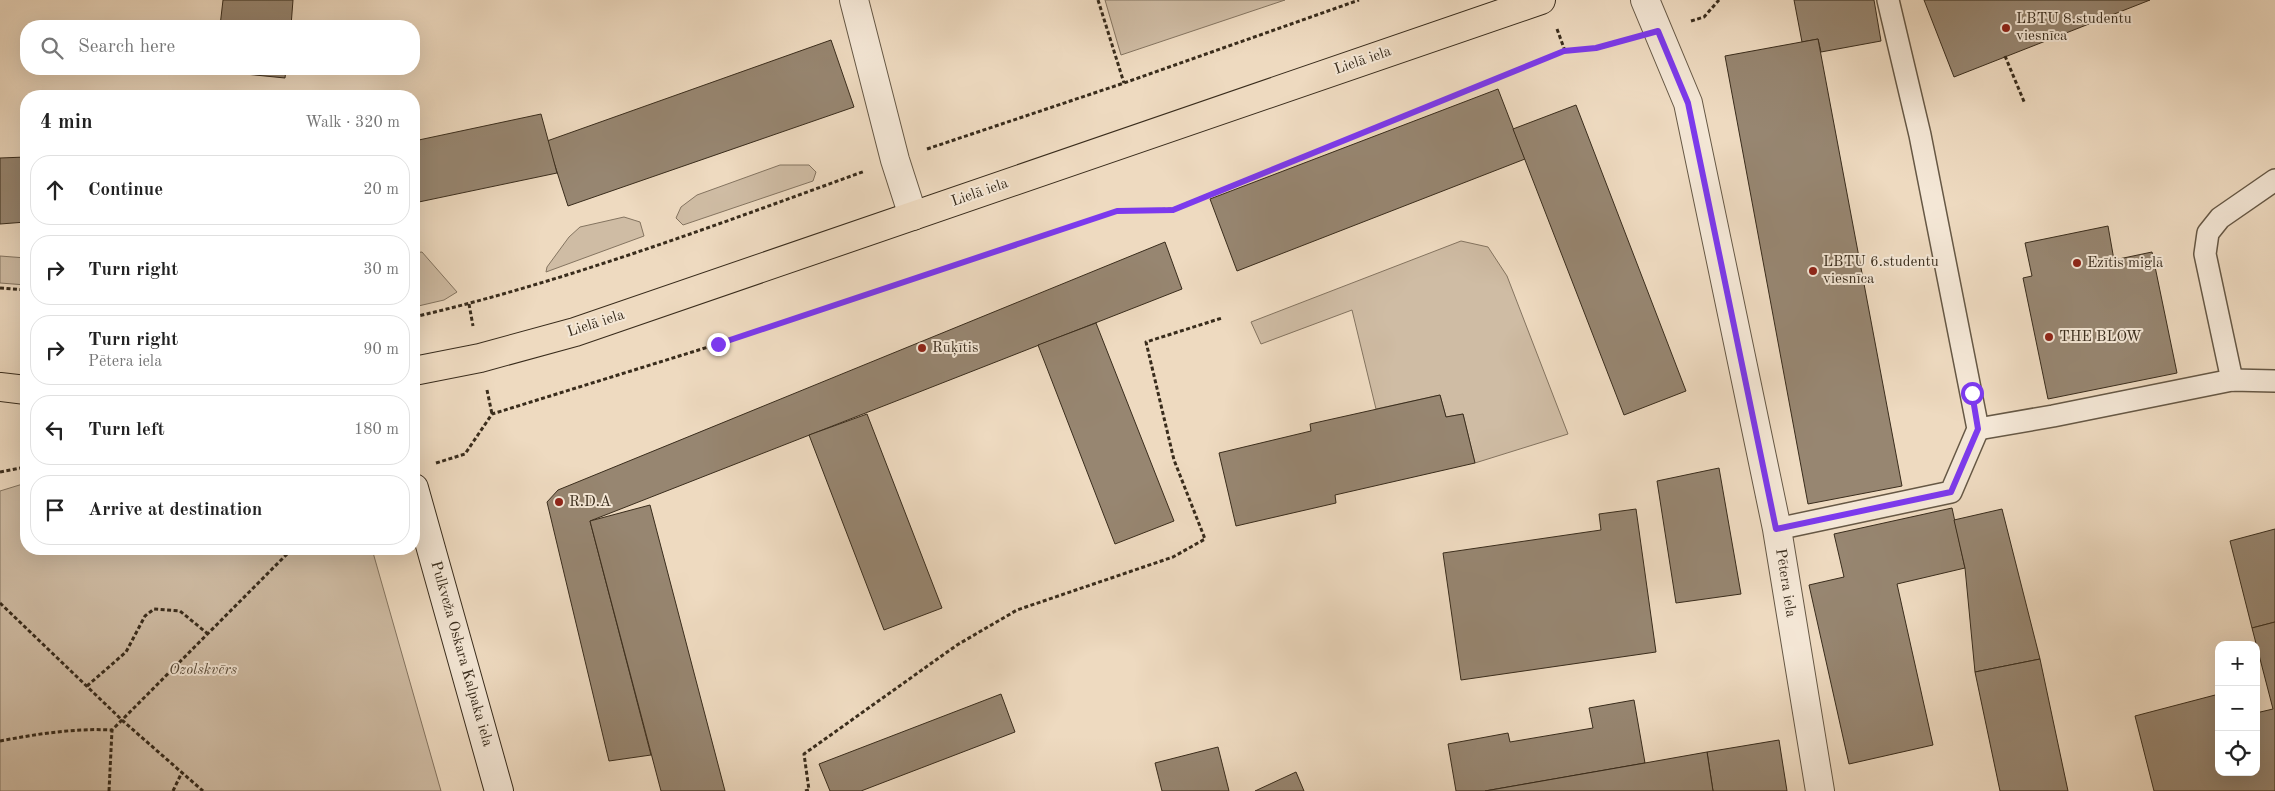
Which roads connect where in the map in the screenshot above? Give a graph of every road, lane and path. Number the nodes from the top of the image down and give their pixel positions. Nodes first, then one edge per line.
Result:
1 (854, 0) edge
2 (1098, 0) edge
3 (1541, 0) edge
4 (1645, 0) edge
5 (1719, 0) edge
6 (1888, 0) edge
7 (1658, 31) junction
8 (2005, 56) dead end
9 (1124, 83) dead end
10 (2025, 104) dead end
11 (2275, 180) edge
12 (913, 216) junction
13 (0, 288) edge
14 (20, 290) edge
15 (1222, 318) dead end
16 (420, 370) edge
17 (2232, 380) junction
18 (2275, 381) edge
19 (0, 387) edge
20 (20, 389) edge
21 (1978, 429) junction
22 (431, 465) dead end
23 (20, 468) edge
24 (0, 472) edge
25 (420, 509) edge
26 (1776, 529) junction
27 (286, 555) edge
28 (0, 604) edge
29 (208, 634) junction
30 (87, 686) junction
31 (123, 721) junction
32 (112, 730) junction
33 (0, 741) edge
34 (182, 772) junction
35 (109, 791) edge
36 (173, 791) edge
37 (203, 791) edge
38 (499, 791) edge
39 (804, 791) edge
40 (1820, 791) edge

1 - 12 street
2 - 9 path
3 - 12 main road, Lielā iela
4 - 7 street, Pētera iela
5 - 7 path
6 - 21 lane
7 - 22 path
7 - 26 street, Pētera iela
8 - 10 path
11 - 17 lane
12 - 16 main road, Lielā iela
13 - 14 path
15 - 39 path
17 - 18 lane
17 - 21 lane
19 - 20 main road
21 - 26 lane
23 - 24 path
25 - 38 street, Pulkveža Oskara Kalpaka iela
26 - 40 street, Pētera iela
27 - 29 path
28 - 30 path
29 - 30 path
29 - 31 path
30 - 31 path
31 - 32 path
31 - 34 path
32 - 33 path
32 - 35 path
34 - 36 path
34 - 37 path

